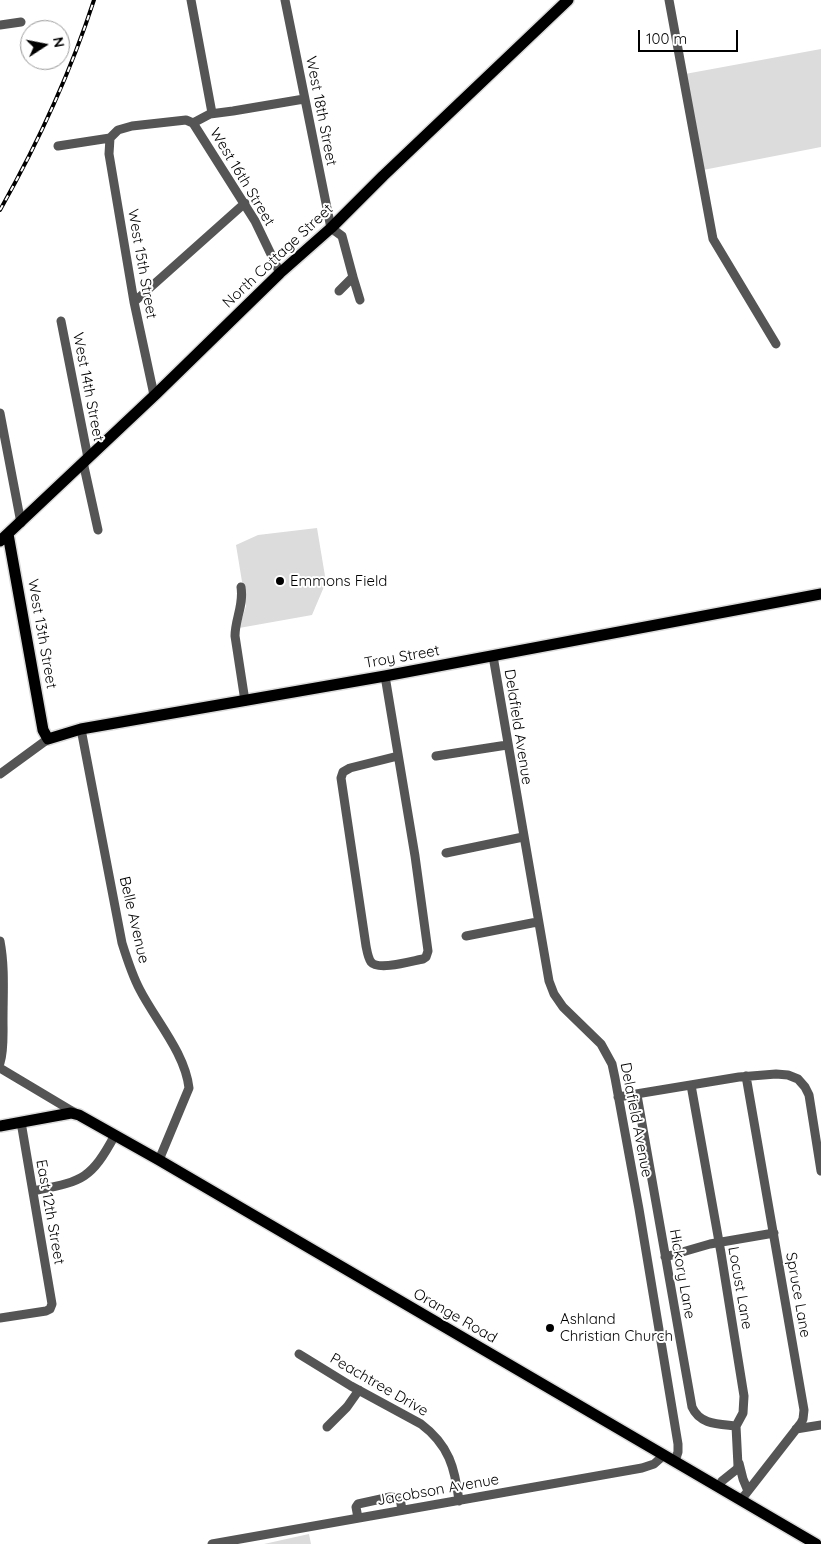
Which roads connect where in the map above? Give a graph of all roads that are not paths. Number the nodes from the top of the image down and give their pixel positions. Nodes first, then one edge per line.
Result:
1 (191, 0) edge
2 (285, 0) edge
3 (568, 0) edge
4 (669, 0) edge
5 (20, 22) dead end
6 (0, 25) edge
7 (304, 99) junction
8 (212, 113) junction
9 (193, 123) junction
10 (110, 138) junction
11 (58, 146) dead end
12 (245, 203) junction
13 (331, 228) junction
14 (280, 273) junction
15 (353, 277) junction
16 (339, 290) dead end
17 (360, 300) dead end
18 (134, 302) junction
19 (61, 321) dead end
20 (776, 344) dead end
21 (154, 395) junction
22 (0, 413) edge
23 (86, 460) junction
24 (21, 523) junction
25 (98, 530) dead end
26 (4, 537) edge
27 (241, 587) dead end
28 (821, 594) edge
29 (493, 656) junction
30 (385, 676) junction
31 (244, 701) junction
32 (81, 729) junction
33 (48, 739) junction
34 (507, 745) junction
35 (398, 756) junction
36 (436, 756) dead end
37 (0, 774) edge
38 (523, 838) junction
39 (446, 853) dead end
40 (538, 922) junction
41 (466, 936) dead end
42 (0, 941) edge
43 (0, 1064) edge
44 (0, 1068) edge
45 (746, 1076) junction
46 (690, 1085) junction
47 (638, 1095) junction
48 (618, 1097) junction
49 (75, 1114) junction
50 (21, 1122) junction
51 (0, 1126) edge
52 (114, 1135) junction
53 (159, 1160) junction
54 (821, 1171) edge
55 (33, 1191) junction
56 (774, 1234) junction
57 (719, 1243) junction
58 (665, 1256) junction
59 (0, 1318) edge
60 (299, 1354) dead end
61 (359, 1390) junction
62 (821, 1425) edge
63 (736, 1426) junction
64 (327, 1427) dead end
65 (796, 1429) junction
66 (664, 1455) junction
67 (739, 1461) junction
68 (675, 1462) junction
69 (718, 1486) junction
70 (745, 1495) junction
71 (459, 1501) junction
72 (402, 1510) junction
73 (358, 1518) junction
74 (212, 1544) edge
75 (816, 1544) edge

1 - 8 street
2 - 7 street, West 18th Street
3 - 13 main road, North Cottage Street
4 - 20 street
5 - 6 street
7 - 8 street
7 - 13 street, West 18th Street
8 - 9 street
9 - 10 street
9 - 12 street, West 16th Street
10 - 11 street
10 - 18 street, West 15th Street
12 - 14 street, West 16th Street
12 - 18 street
13 - 14 main road, North Cottage Street
13 - 15 street
14 - 21 main road, North Cottage Street
15 - 16 street
15 - 17 street
18 - 21 street, West 15th Street
19 - 23 street, West 14th Street
21 - 23 main road, North Cottage Street
22 - 24 street
23 - 24 main road, North Cottage Street
23 - 25 street, West 14th Street
24 - 26 main road, North Cottage Street
26 - 33 main road, West 13th Street
27 - 31 street
28 - 29 main road, Troy Street
29 - 30 main road, Troy Street
29 - 34 street, Delafield Avenue
30 - 31 main road, Troy Street
30 - 35 street
31 - 32 main road, Troy Street
32 - 33 main road, Troy Street
32 - 53 street, Belle Avenue
33 - 37 street, Troy Street
34 - 36 street
34 - 38 street, Delafield Avenue
35 - 35 street
38 - 39 street
38 - 40 street, Delafield Avenue
40 - 41 street
40 - 48 street, Delafield Avenue
42 - 43 street
44 - 49 street, Orange Road
45 - 46 street
45 - 54 street
45 - 56 street, Spruce Lane
46 - 47 street
46 - 57 street, Locust Lane
47 - 48 street
47 - 58 street, Hickory Lane
48 - 68 street, Delafield Avenue
49 - 50 main road
49 - 52 main road, Orange Road
50 - 51 main road
50 - 55 street, East 12th Street
52 - 53 main road, Orange Road
52 - 55 street
53 - 66 main road, Orange Road
55 - 59 street, East 12th Street
56 - 57 street
56 - 65 street, Spruce Lane
57 - 58 street
57 - 63 street, Locust Lane
58 - 63 street, Hickory Lane
60 - 61 street, Peachtree Drive
61 - 64 street
61 - 71 street, Peachtree Drive
62 - 65 street
63 - 67 street, Locust Lane
65 - 70 street, Spruce Lane
66 - 68 main road, Orange Road
66 - 71 street, Jacobson Avenue
67 - 69 street
67 - 70 street, Locust Lane
68 - 69 main road, Orange Road
69 - 70 main road, Orange Road
70 - 75 main road, Orange Road
71 - 72 street, Jacobson Avenue
72 - 73 street, Jacobson Avenue
72 - 73 street
73 - 74 street, Jacobson Avenue

